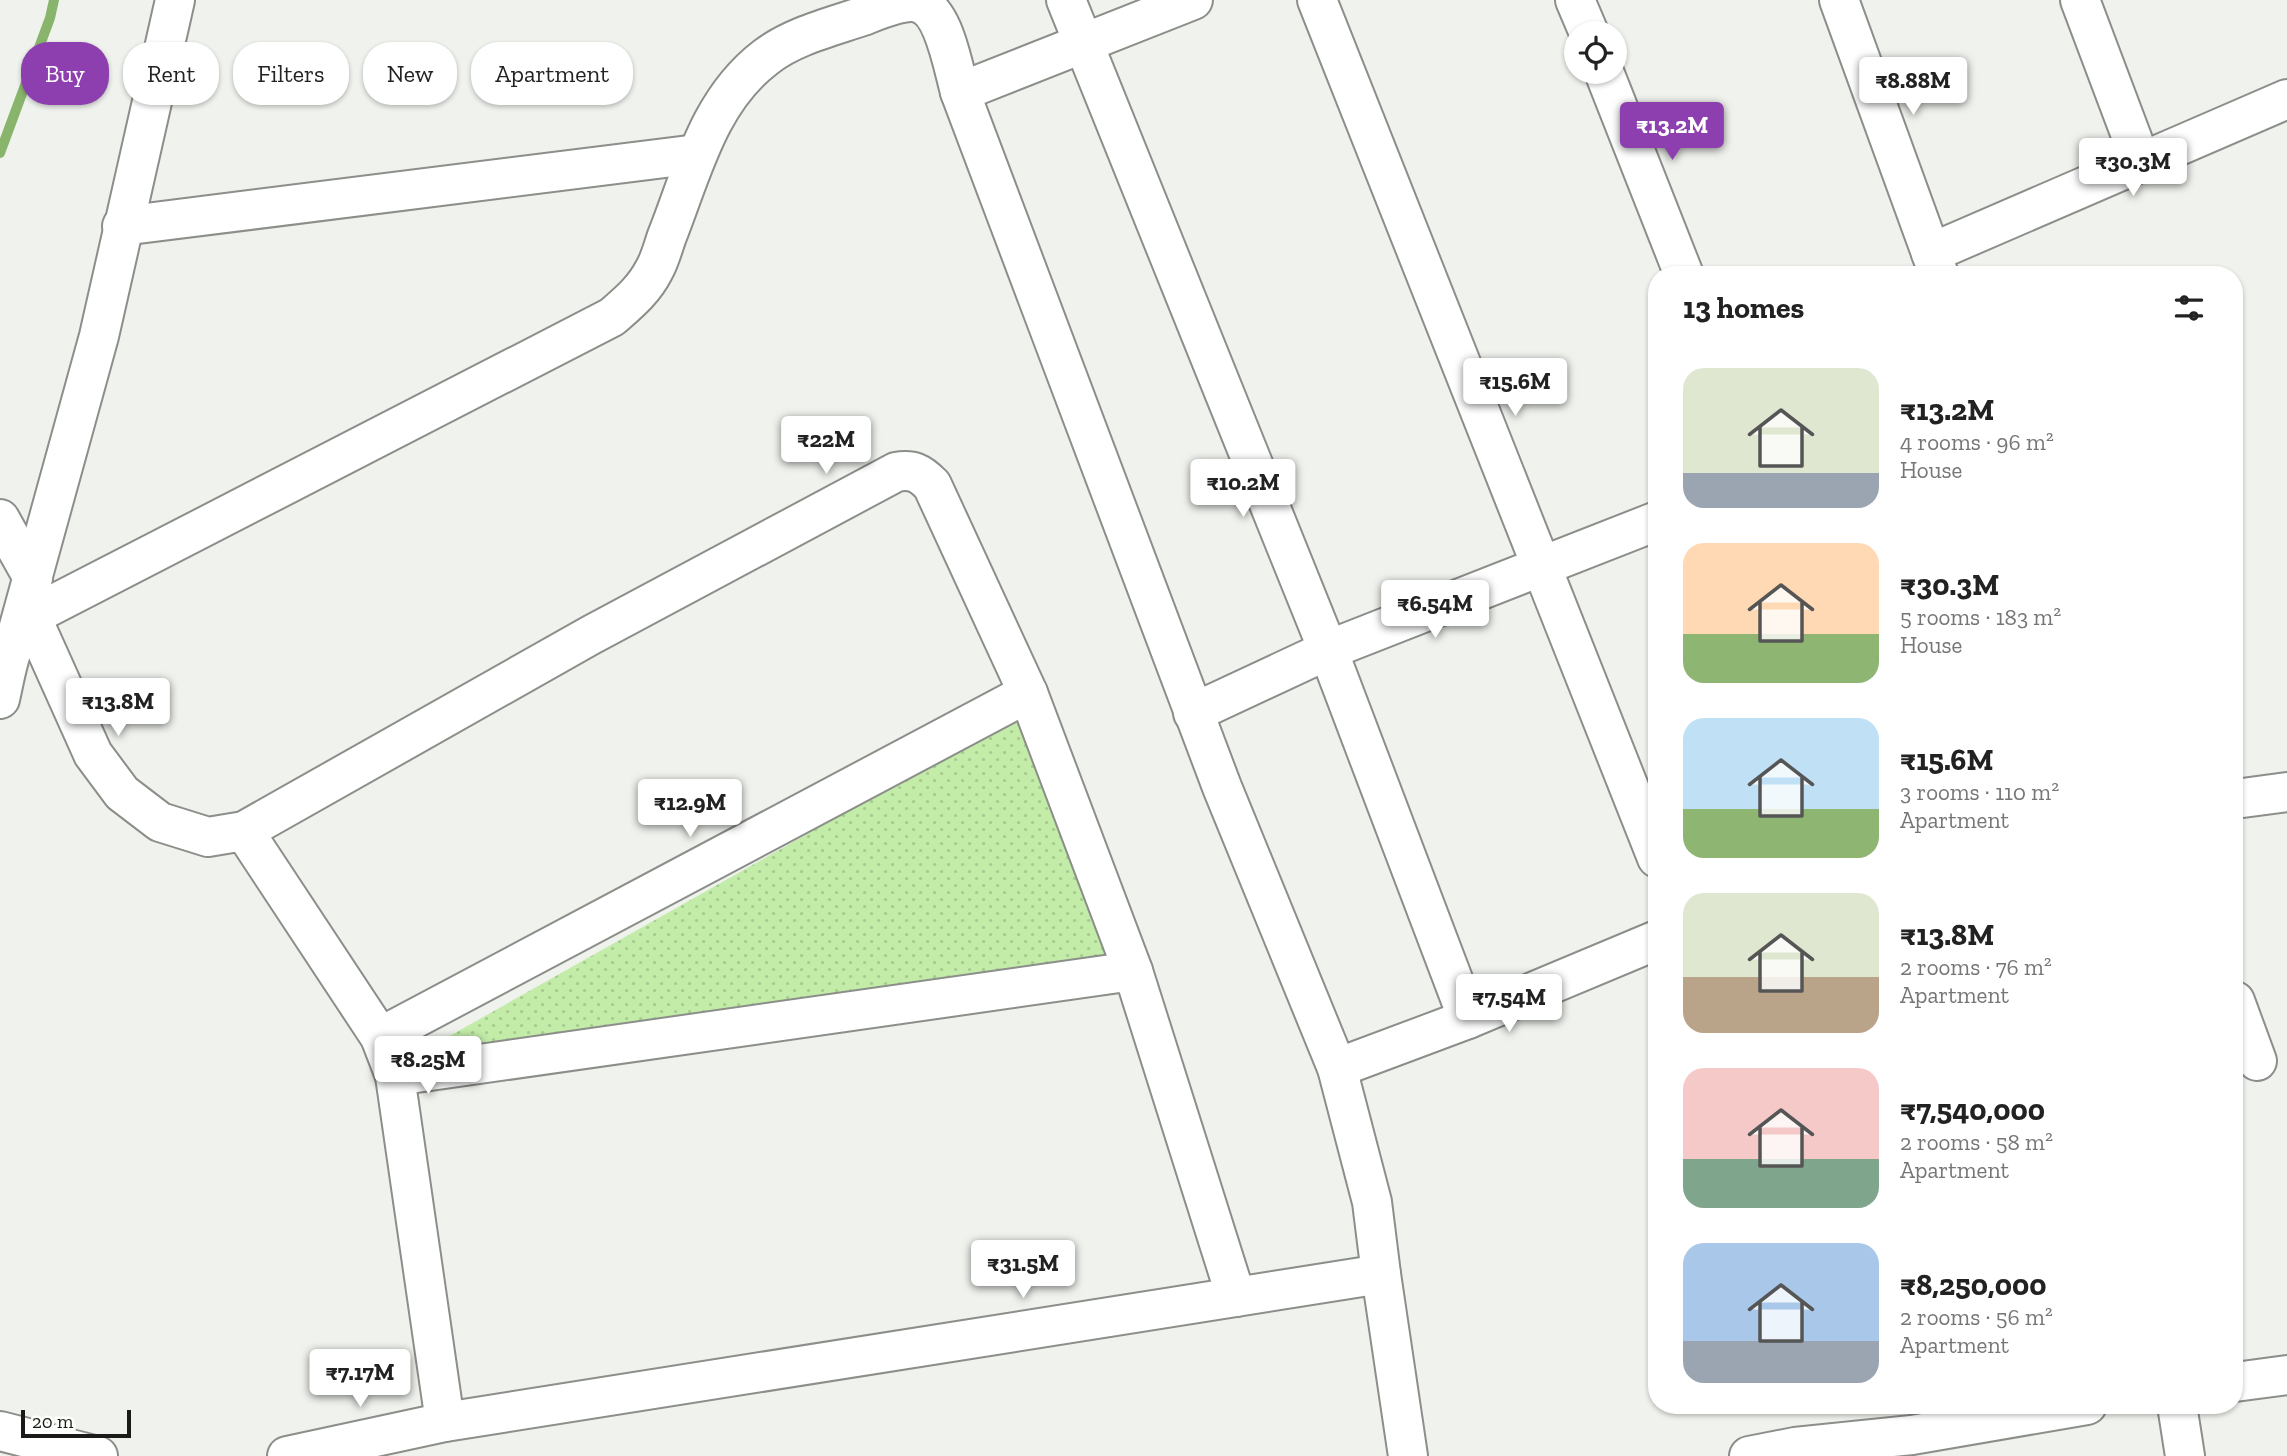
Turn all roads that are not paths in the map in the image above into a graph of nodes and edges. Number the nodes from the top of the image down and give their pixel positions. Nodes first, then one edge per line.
1 (175, 0) edge
2 (1066, 0) edge
3 (1193, 0) edge
4 (1317, 0) edge
5 (1575, 0) edge
6 (1839, 0) edge
7 (2080, 0) edge
8 (1583, 21) edge
9 (1083, 44) junction
10 (1609, 84) edge
11 (960, 92) junction
12 (2287, 99) edge
13 (696, 154) junction
14 (2141, 162) junction
15 (122, 226) junction
16 (1935, 264) edge
17 (1680, 266) edge
18 (0, 519) edge
19 (1648, 525) edge
20 (1543, 567) junction
21 (33, 578) junction
22 (24, 623) junction
23 (1328, 650) junction
24 (1028, 693) junction
25 (0, 699) edge
26 (1193, 713) junction
27 (2287, 792) edge
28 (2243, 798) edge
29 (244, 831) junction
30 (1648, 835) edge
31 (1648, 944) edge
32 (1133, 971) junction
33 (1468, 1018) junction
34 (2243, 1020) edge
35 (380, 1037) junction
36 (2260, 1060) edge
37 (1337, 1068) junction
38 (395, 1076) junction
39 (1381, 1273) junction
40 (1236, 1297) junction
41 (2287, 1375) edge
42 (2243, 1381) edge
43 (1980, 1414) edge
44 (2178, 1414) edge
45 (1909, 1420) edge
46 (445, 1422) junction
47 (0, 1431) edge
48 (1796, 1452) edge
49 (98, 1456) edge
50 (288, 1456) edge
51 (1408, 1456) edge
52 (1749, 1456) edge
53 (2185, 1456) edge

1 - 15 street
2 - 9 street
3 - 9 street
4 - 20 street
5 - 8 street
6 - 16 street
7 - 14 street
9 - 11 street
9 - 23 street
10 - 17 street
11 - 13 street
11 - 26 street
12 - 14 street
13 - 15 street
13 - 22 street
14 - 16 street
15 - 21 street
18 - 21 street
19 - 20 street
20 - 23 street
20 - 30 street
21 - 22 street
22 - 25 street
22 - 29 street
23 - 26 street
23 - 33 street
24 - 29 street
24 - 32 street
24 - 35 street
26 - 37 street
27 - 28 street
29 - 35 street
31 - 33 street
32 - 38 street
32 - 40 street
33 - 37 street
34 - 36 street
35 - 38 street
37 - 39 street
38 - 46 street
39 - 40 street
39 - 51 street
40 - 46 street
41 - 42 street
43 - 45 street
44 - 53 street
45 - 48 street
46 - 50 street
47 - 49 street
48 - 52 street

